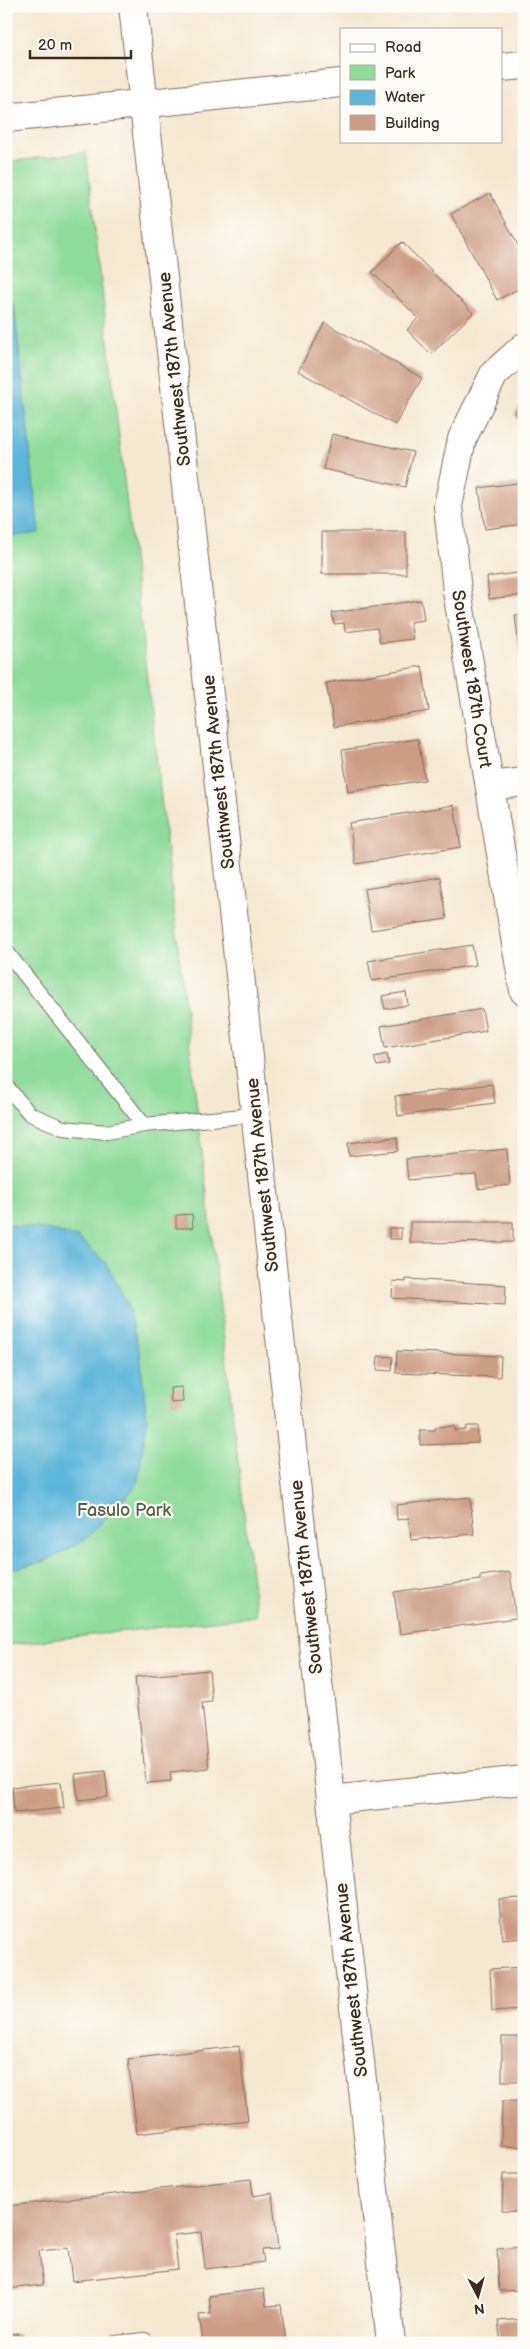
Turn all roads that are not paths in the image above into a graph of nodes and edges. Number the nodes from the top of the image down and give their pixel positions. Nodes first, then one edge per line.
1 (133, 6) edge
2 (524, 65) edge
3 (502, 67) edge
4 (340, 83) edge
5 (145, 102) junction
6 (6, 118) edge
7 (524, 346) edge
8 (524, 782) edge
9 (490, 786) junction
10 (6, 951) edge
11 (524, 991) edge
12 (6, 1086) edge
13 (255, 1115) junction
14 (144, 1125) junction
15 (524, 1780) edge
16 (331, 1800) junction
17 (115, 2343) edge
18 (145, 2343) edge
19 (391, 2343) edge

1 - 5 street, Southwest 187th Avenue
2 - 3 street
4 - 5 street
5 - 6 street
5 - 13 street, Southwest 187th Avenue
7 - 9 street, Southwest 187th Court
8 - 9 street
9 - 11 street, Southwest 187th Court
10 - 14 lane
12 - 14 lane
13 - 14 lane
13 - 16 street, Southwest 187th Avenue
15 - 16 street
16 - 19 street, Southwest 187th Avenue
17 - 18 lane

